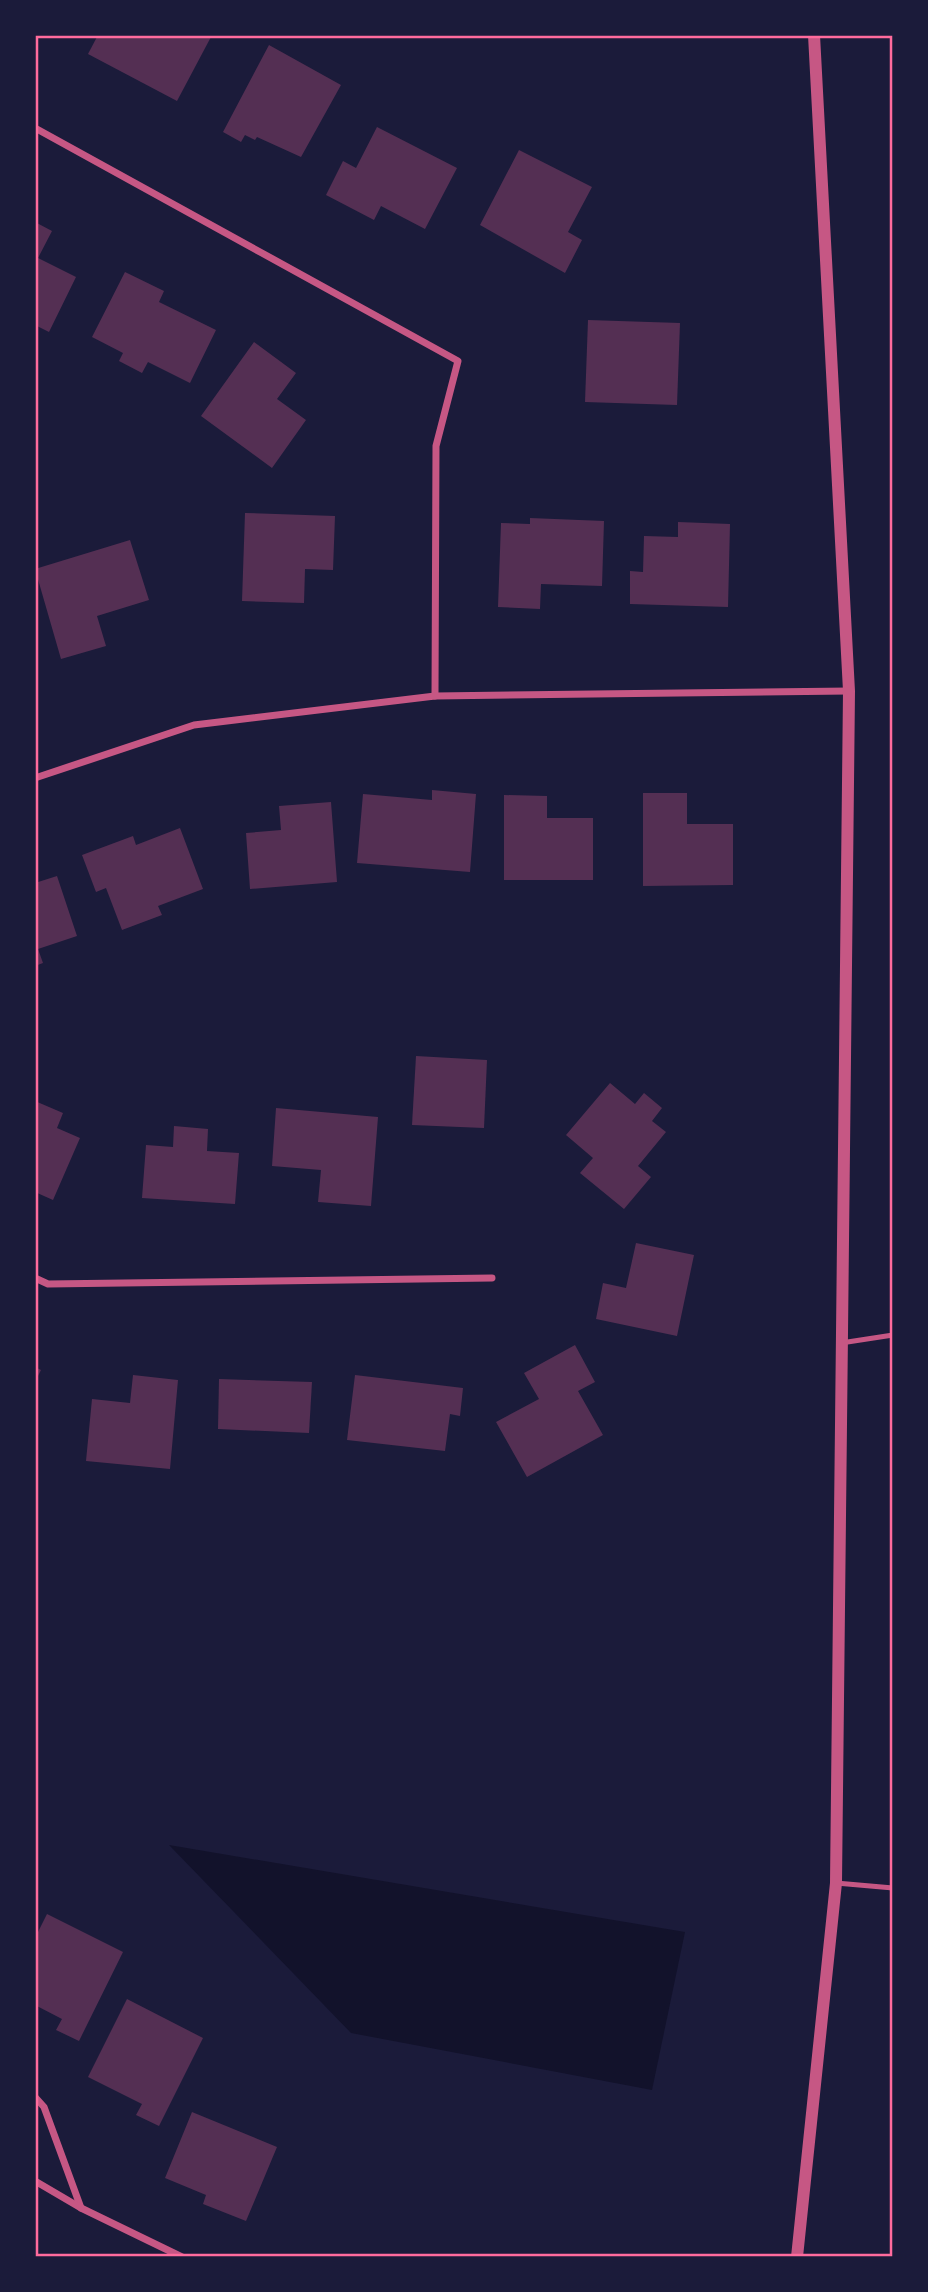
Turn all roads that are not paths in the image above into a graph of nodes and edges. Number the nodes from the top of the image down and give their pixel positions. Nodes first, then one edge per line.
1 (814, 35) edge
2 (35, 128) edge
3 (849, 691) junction
4 (435, 696) junction
5 (35, 778) edge
6 (35, 1278) edge
7 (492, 1278) dead end
8 (893, 1335) edge
9 (841, 1343) junction
10 (836, 1883) junction
11 (893, 1888) edge
12 (35, 2097) edge
13 (35, 2181) edge
14 (81, 2208) junction
15 (183, 2257) edge
16 (797, 2257) edge

1 - 3 street
2 - 4 street
3 - 4 street
3 - 9 street
4 - 5 street
6 - 7 street
8 - 9 lane
9 - 10 street
10 - 11 lane
10 - 16 street
12 - 14 street
13 - 14 street
14 - 15 street

